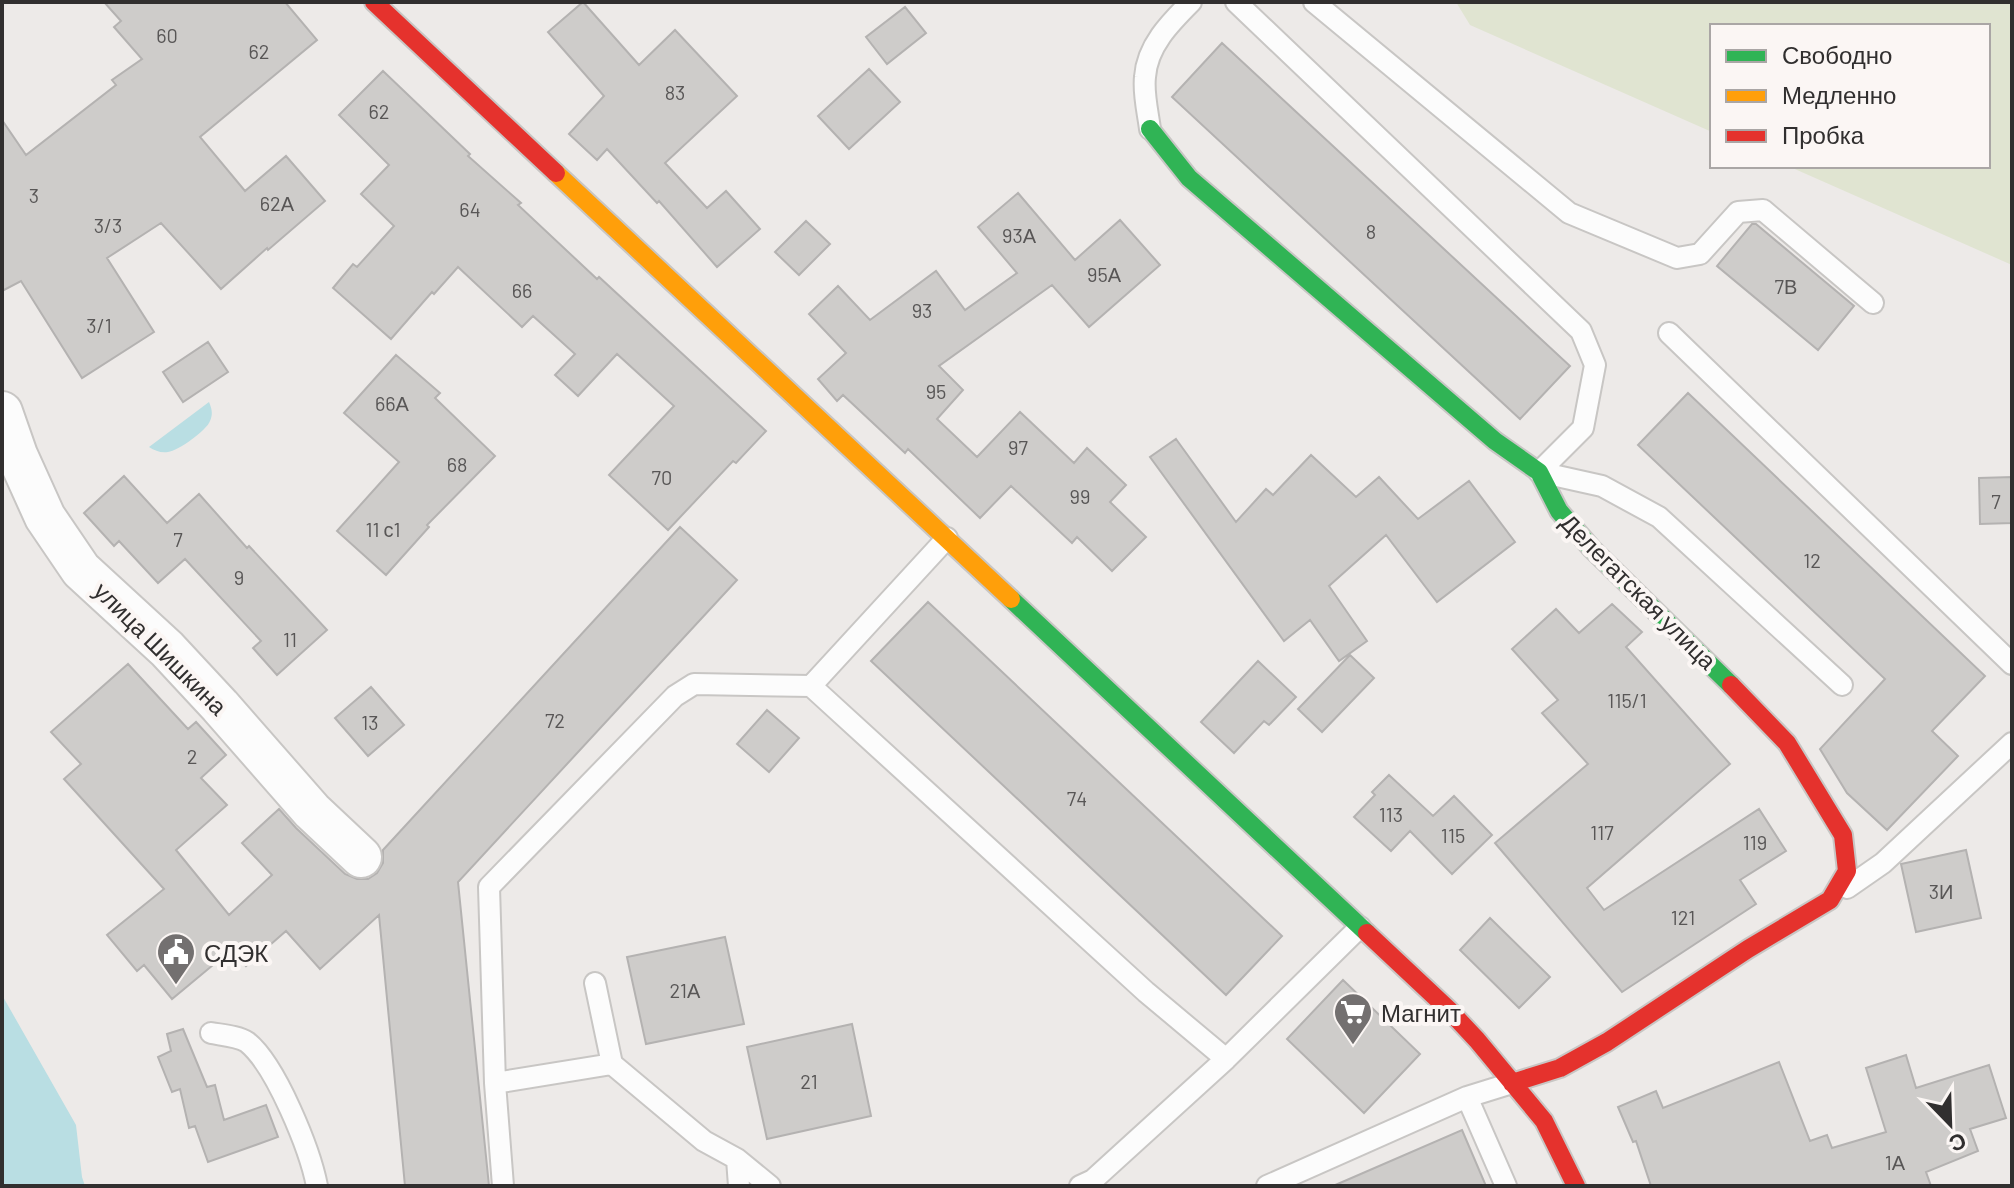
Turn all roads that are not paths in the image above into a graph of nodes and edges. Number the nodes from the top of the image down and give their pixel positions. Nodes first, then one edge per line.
1 (374, 2) edge
2 (1191, 2) edge
3 (1236, 2) edge
4 (1314, 2) edge
5 (1150, 129) joint
6 (1873, 303) dead end
7 (1669, 333) dead end
8 (2, 412) edge
9 (1539, 472) junction
10 (947, 538) junction
11 (2012, 664) edge
12 (1842, 685) dead end
13 (811, 686) junction
14 (2012, 743) edge
15 (361, 857) dead end
16 (1830, 900) junction
17 (1360, 927) junction
18 (595, 983) dead end
19 (211, 1033) dead end
20 (1226, 1059) junction
21 (612, 1064) junction
22 (495, 1083) junction
23 (1512, 1083) junction
24 (1467, 1097) junction
25 (737, 1159) junction
26 (317, 1186) edge
27 (503, 1186) edge
28 (739, 1186) edge
29 (770, 1186) edge
30 (1080, 1186) edge
31 (1267, 1186) edge
32 (1506, 1186) edge
33 (1576, 1186) edge

1 - 10 main road
2 - 5 lane
3 - 9 lane
4 - 6 lane
5 - 9 main road, Делегатская улица
7 - 11 lane
8 - 15 street, улица Шишкина
9 - 12 lane
9 - 16 main road, Делегатская улица
10 - 13 lane
10 - 17 main road
13 - 20 lane
13 - 22 lane
14 - 16 lane
16 - 23 main road
17 - 20 lane
17 - 23 main road
18 - 21 lane
19 - 26 lane
20 - 30 lane
21 - 22 lane
21 - 25 lane
22 - 27 lane
23 - 24 lane
23 - 33 main road
24 - 31 lane
24 - 32 lane
25 - 28 lane
25 - 29 lane

